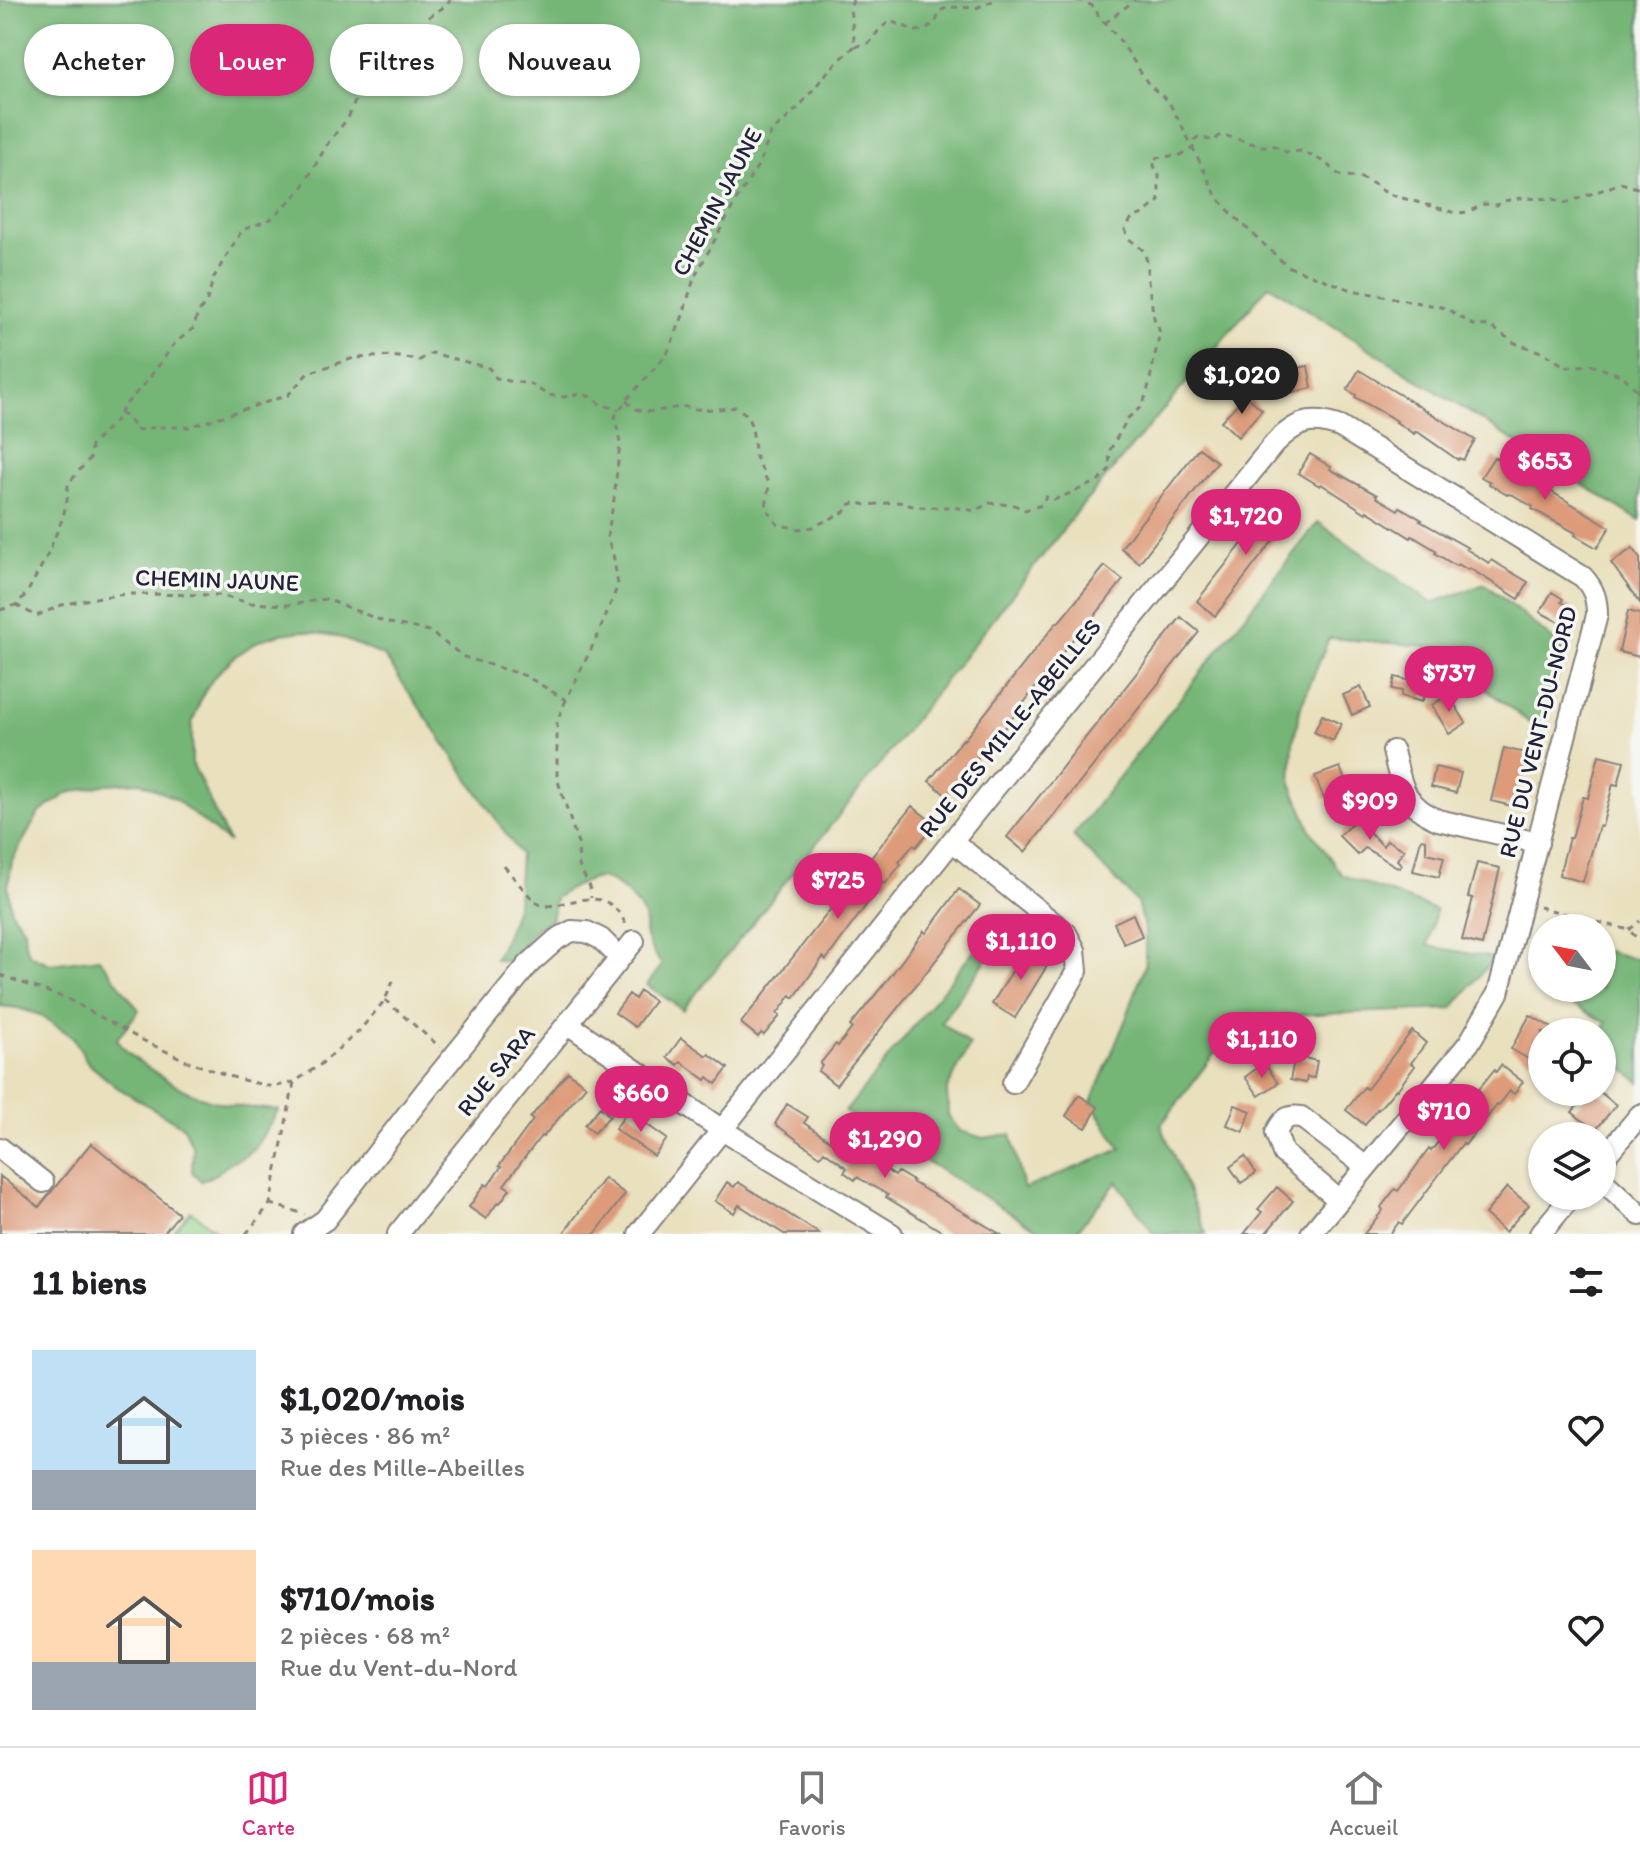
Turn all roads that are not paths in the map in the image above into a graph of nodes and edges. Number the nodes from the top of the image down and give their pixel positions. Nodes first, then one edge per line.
1 (1315, 420) joint
2 (1393, 751) dead end
3 (952, 841) junction
4 (1538, 843) junction
5 (634, 941) road end
6 (619, 957) junction
7 (568, 1024) junction
8 (1013, 1083) dead end
9 (1640, 1115) edge
10 (722, 1130) junction
11 (1616, 1143) edge
12 (0, 1148) edge
13 (1366, 1167) junction
14 (43, 1182) dead end
15 (1616, 1193) edge
16 (1339, 1200) junction
17 (1560, 1210) edge
18 (1640, 1215) edge
19 (889, 1233) edge
20 (304, 1234) edge
21 (398, 1234) edge
22 (639, 1234) edge
23 (1311, 1234) edge
24 (1540, 1234) edge

1 - 3 street, RUE DES MILLE-ABEILLES
1 - 4 street, RUE DU VENT-DU-NORD
2 - 4 street
3 - 8 street
3 - 10 street, RUE DES MILLE-ABEILLES
4 - 13 street, RUE DU VENT-DU-NORD
5 - 6 street, RUE SARA
6 - 7 street, RUE SARA
6 - 20 street
7 - 10 street
7 - 21 street, RUE SARA
9 - 11 street
10 - 19 street
10 - 22 street, RUE DES MILLE-ABEILLES
12 - 14 street
13 - 16 street, RUE DU VENT-DU-NORD
13 - 16 street
15 - 18 street
16 - 23 street, RUE DU VENT-DU-NORD
17 - 24 street

